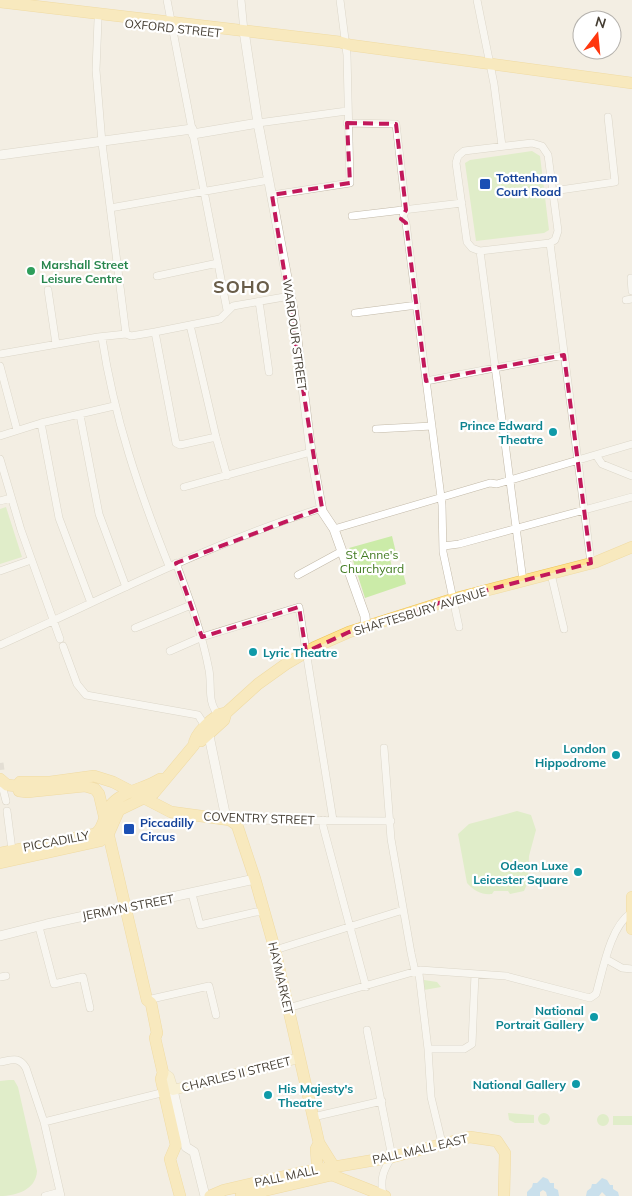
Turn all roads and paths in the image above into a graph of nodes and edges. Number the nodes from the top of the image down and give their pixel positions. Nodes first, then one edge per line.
1 (167, 0) edge
2 (241, 0) edge
3 (340, 0) edge
4 (477, 0) edge
5 (0, 2) edge
6 (45, 4) edge
7 (0, 9) edge
8 (98, 20) junction
9 (171, 25) junction
10 (245, 34) junction
11 (345, 45) junction
12 (491, 66) junction
13 (632, 83) edge
14 (344, 111) junction
15 (608, 117) dead end
16 (258, 123) junction
17 (348, 123) junction
18 (192, 132) junction
19 (102, 143) junction
20 (502, 146) junction
21 (0, 155) edge
22 (269, 180) junction
23 (553, 191) junction
24 (204, 192) junction
25 (272, 195) junction
26 (462, 203) junction
27 (110, 208) junction
28 (406, 210) junction
29 (352, 216) dead end
30 (550, 243) junction
31 (480, 251) junction
32 (218, 264) junction
33 (157, 276) dead end
34 (632, 278) edge
35 (48, 290) dead end
36 (632, 291) edge
37 (290, 296) junction
38 (259, 301) junction
39 (417, 305) junction
40 (227, 310) junction
41 (355, 313) dead end
42 (190, 325) junction
43 (155, 332) junction
44 (126, 334) junction
45 (102, 338) junction
46 (56, 344) junction
47 (0, 354) edge
48 (564, 355) junction
49 (0, 366) edge
50 (495, 368) junction
51 (269, 372) dead end
52 (426, 381) junction
53 (114, 406) junction
54 (80, 415) junction
55 (41, 423) junction
56 (432, 426) junction
57 (376, 429) dead end
58 (17, 430) junction
59 (0, 436) edge
60 (216, 437) junction
61 (632, 444) edge
62 (311, 452) junction
63 (596, 455) junction
64 (0, 460) edge
65 (577, 462) junction
66 (227, 476) junction
67 (632, 476) edge
68 (508, 481) junction
69 (184, 487) dead end
70 (632, 497) edge
71 (11, 498) junction
72 (441, 498) junction
73 (0, 501) edge
74 (322, 508) junction
75 (584, 510) junction
76 (516, 528) junction
77 (334, 529) junction
78 (444, 546) junction
79 (632, 547) edge
80 (342, 551) junction
81 (31, 560) junction
82 (591, 563) junction
83 (172, 564) junction
84 (0, 571) edge
85 (551, 574) junction
86 (298, 575) dead end
87 (523, 581) junction
88 (126, 587) junction
89 (453, 599) junction
90 (91, 603) junction
91 (191, 605) junction
92 (53, 621) junction
93 (366, 627) junction
94 (458, 627) dead end
95 (136, 628) dead end
96 (564, 629) dead end
97 (202, 637) junction
98 (0, 645) edge
99 (170, 650) dead end
100 (306, 652) junction
101 (222, 714) junction
102 (207, 730) junction
103 (384, 748) dead end
104 (168, 775) junction
105 (4, 782) edge
106 (132, 792) junction
107 (142, 798) junction
108 (6, 800) dead end
109 (7, 811) dead end
110 (105, 819) junction
111 (230, 820) junction
112 (324, 820) junction
113 (333, 820) junction
114 (391, 821) junction
115 (108, 835) junction
116 (12, 850) junction
117 (0, 852) edge
118 (0, 864) edge
119 (256, 879) junction
120 (192, 894) junction
121 (632, 897) edge
122 (126, 908) junction
123 (403, 910) junction
124 (265, 912) junction
125 (631, 913) junction
126 (39, 926) junction
127 (351, 926) junction
128 (632, 929) edge
129 (0, 936) edge
130 (275, 950) junction
131 (606, 959) junction
132 (632, 969) edge
133 (415, 971) junction
134 (475, 974) junction
135 (366, 987) junction
136 (147, 1000) junction
137 (90, 1008) dead end
138 (288, 1008) junction
139 (216, 1015) dead end
140 (367, 1030) dead end
141 (428, 1049) junction
142 (299, 1058) junction
143 (0, 1062) edge
144 (169, 1091) junction
145 (382, 1101) junction
146 (313, 1117) junction
147 (44, 1122) junction
148 (319, 1143) junction
149 (442, 1143) junction
150 (181, 1149) junction
151 (392, 1157) junction
152 (334, 1167) junction
153 (318, 1173) junction
154 (60, 1194) edge
155 (45, 1196) edge
156 (180, 1196) edge
157 (205, 1196) edge
158 (210, 1196) edge
159 (241, 1196) edge
160 (384, 1196) edge
161 (504, 1196) edge

1 - 9 street
2 - 10 street
3 - 11 street
4 - 12 street
5 - 6 main road, OXFORD STREET
6 - 9 main road, OXFORD STREET
7 - 8 main road, OXFORD STREET
8 - 9 main road, OXFORD STREET
8 - 19 street
9 - 10 main road, OXFORD STREET
9 - 18 street
10 - 11 main road, OXFORD STREET
10 - 16 street, WARDOUR STREET
11 - 12 main road, OXFORD STREET
11 - 14 street
12 - 13 main road, OXFORD STREET
12 - 20 street
14 - 16 street
14 - 17 street
15 - 23 street
16 - 18 street
16 - 22 street, WARDOUR STREET
17 - 25 street
17 - 28 street
18 - 19 street
18 - 24 street
19 - 21 street
19 - 27 street
20 - 23 street
20 - 26 street
22 - 24 street
22 - 25 street, WARDOUR STREET
23 - 30 street
24 - 27 street
24 - 32 street
25 - 37 street, WARDOUR STREET
26 - 28 street
26 - 31 street
27 - 44 street
28 - 29 street
28 - 39 street
30 - 31 street
30 - 48 street
31 - 50 street
32 - 33 street
32 - 40 street
34 - 36 street
35 - 46 street
37 - 38 street
37 - 62 street, WARDOUR STREET
38 - 40 street
38 - 51 street
39 - 41 street
39 - 52 street
40 - 42 street
42 - 43 street
42 - 60 street
43 - 44 street
43 - 60 street
44 - 45 street
45 - 46 street
45 - 53 street
46 - 47 street
48 - 50 street
48 - 65 street
49 - 58 street
50 - 52 street
50 - 68 street
52 - 56 street
53 - 54 street
53 - 83 street
54 - 55 street
54 - 88 street
55 - 58 street
55 - 90 street
56 - 57 street
56 - 72 street
58 - 59 street
60 - 66 street
61 - 63 street
62 - 66 street
62 - 74 street, WARDOUR STREET
63 - 65 street
63 - 67 street
64 - 71 street
65 - 68 street
65 - 75 street
66 - 69 street
68 - 72 street
68 - 76 street
70 - 75 street
71 - 73 street
71 - 81 street
72 - 77 street
72 - 78 street
74 - 77 street, WARDOUR STREET
74 - 83 street
75 - 76 street
75 - 82 street
76 - 78 street
76 - 87 street
77 - 80 street, WARDOUR STREET
78 - 89 street
79 - 82 main road, SHAFTESBURY AVENUE
80 - 86 street
80 - 93 street, WARDOUR STREET
81 - 84 street
81 - 92 street
82 - 85 main road, SHAFTESBURY AVENUE
83 - 88 street
83 - 91 street
85 - 87 main road, SHAFTESBURY AVENUE
85 - 96 street
87 - 89 main road, SHAFTESBURY AVENUE
88 - 90 street
89 - 93 main road, SHAFTESBURY AVENUE
89 - 94 street
90 - 92 street
91 - 95 street
91 - 97 street
92 - 98 street
92 - 102 street
93 - 100 main road, SHAFTESBURY AVENUE
97 - 99 street
97 - 100 street
97 - 101 street
100 - 101 main road, SHAFTESBURY AVENUE
100 - 113 street
101 - 102 main road, SHAFTESBURY AVENUE
102 - 104 main road, SHAFTESBURY AVENUE
102 - 111 street
103 - 114 street
104 - 106 main road, SHAFTESBURY AVENUE
104 - 107 main road, SHAFTESBURY AVENUE
105 - 106 main road, COVENTRY STREET
105 - 108 street
105 - 110 main road
106 - 107 main road, COVENTRY STREET
106 - 110 main road
107 - 111 main road, COVENTRY STREET
107 - 115 main road
109 - 116 street
110 - 115 main road
110 - 116 main road, PICCADILLY
111 - 112 street, COVENTRY STREET
111 - 119 main road, HAYMARKET
112 - 113 street, COVENTRY STREET
112 - 127 street
113 - 114 street, COVENTRY STREET
114 - 123 street
115 - 118 main road, PICCADILLY
115 - 122 main road
116 - 117 main road, PICCADILLY
119 - 120 street, JERMYN STREET
119 - 124 main road, HAYMARKET
120 - 122 street, JERMYN STREET
120 - 124 street
121 - 125 main road
122 - 126 street, JERMYN STREET
122 - 136 main road
123 - 127 street
123 - 133 street
124 - 130 main road, HAYMARKET
125 - 128 main road
125 - 131 street
126 - 129 street, JERMYN STREET
126 - 137 street
127 - 130 street
127 - 135 street
130 - 138 main road, HAYMARKET
131 - 132 street
131 - 134 street
133 - 134 street
133 - 135 street
133 - 141 street
134 - 141 street
135 - 138 street
136 - 139 street
136 - 144 main road
138 - 142 main road, HAYMARKET
140 - 145 street
141 - 149 street
142 - 144 main road, CHARLES II STREET
142 - 146 main road, HAYMARKET
143 - 147 street
144 - 147 street, CHARLES II STREET
144 - 150 main road
145 - 146 street
145 - 151 street
146 - 148 main road, HAYMARKET
147 - 154 street
148 - 152 main road, HAYMARKET
148 - 153 main road, HAYMARKET
149 - 151 main road, PALL MALL EAST
149 - 161 main road, PALL MALL EAST
150 - 156 main road
150 - 157 street
151 - 152 main road, PALL MALL EAST
151 - 160 street
152 - 153 main road, PALL MALL
153 - 158 main road, PALL MALL
153 - 159 main road, PALL MALL
153 - 160 main road
154 - 155 street

